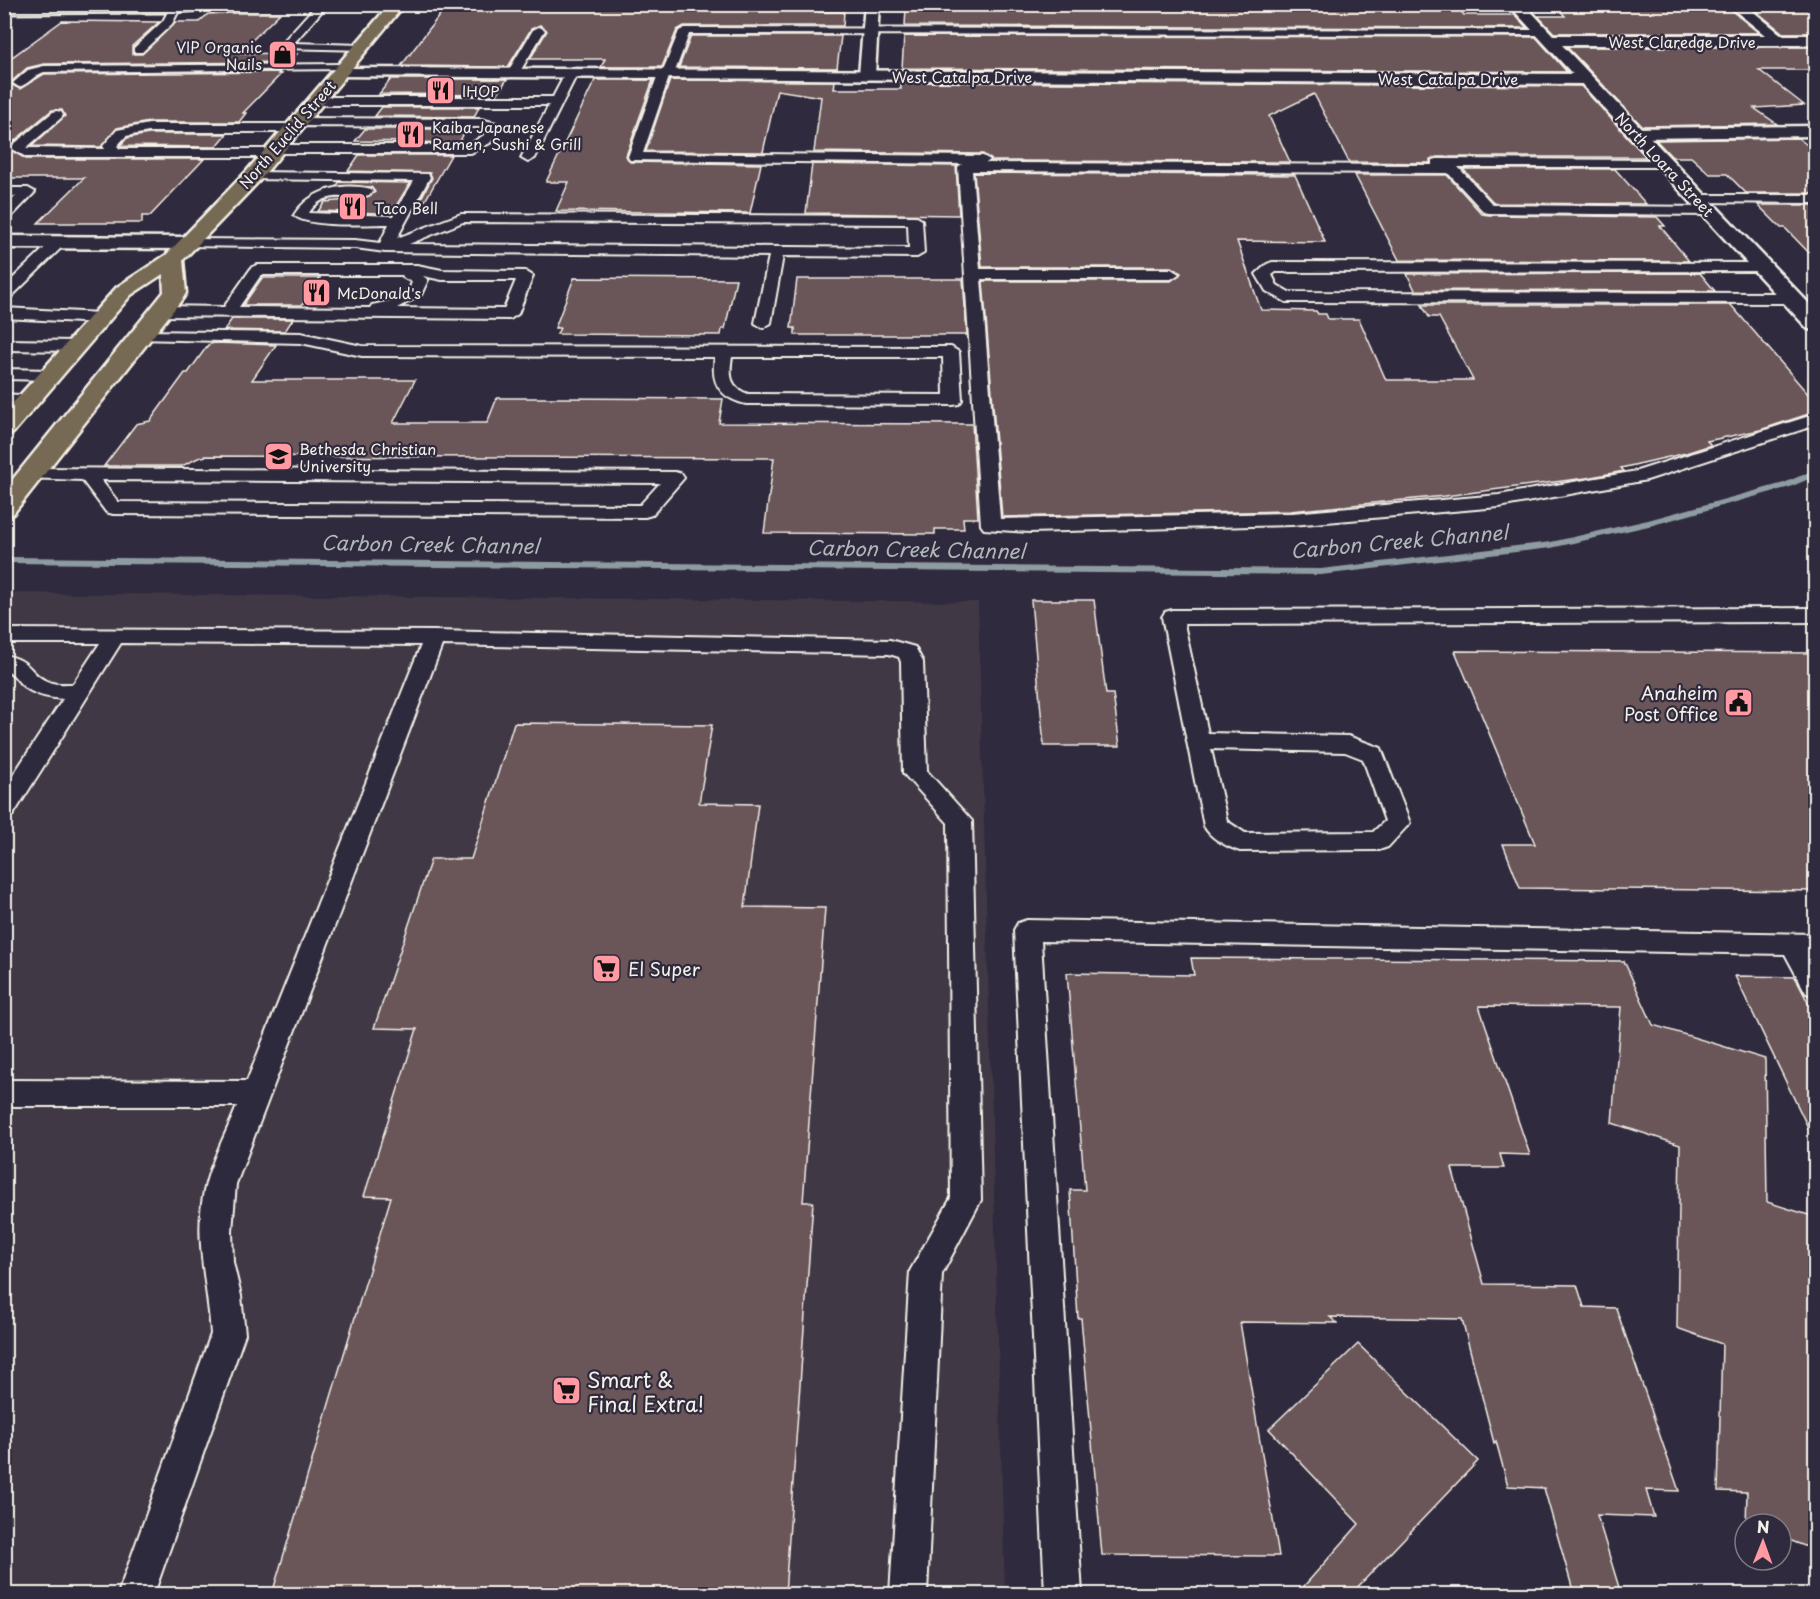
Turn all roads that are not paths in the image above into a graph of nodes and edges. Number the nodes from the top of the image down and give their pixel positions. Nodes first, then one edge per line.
1 (228, 4) edge
2 (323, 4) edge
3 (398, 4) edge
4 (872, 4) edge
5 (1515, 4) edge
6 (1734, 4) edge
7 (176, 6) edge
8 (4, 9) edge
9 (540, 30) dead end
10 (871, 32) junction
11 (1545, 37) junction
12 (1815, 40) edge
13 (1781, 41) junction
14 (361, 48) junction
15 (138, 50) dead end
16 (342, 70) junction
17 (571, 74) junction
18 (666, 74) junction
19 (867, 75) junction
20 (1585, 79) junction
21 (19, 83) dead end
22 (517, 84) junction
23 (316, 101) junction
24 (558, 101) junction
25 (57, 115) dead end
26 (296, 125) junction
27 (1815, 130) edge
28 (1636, 133) junction
29 (274, 151) junction
30 (26, 153) junction
31 (117, 153) junction
32 (528, 158) dead end
33 (4, 159) edge
34 (1665, 164) junction
35 (253, 176) junction
36 (4, 192) edge
37 (380, 193) dead end
38 (1815, 200) edge
39 (1703, 205) junction
40 (4, 216) edge
41 (398, 220) junction
42 (4, 242) edge
43 (59, 242) junction
44 (189, 243) junction
45 (302, 243) junction
46 (385, 248) junction
47 (414, 248) junction
48 (777, 251) junction
49 (173, 259) junction
50 (1763, 268) junction
51 (284, 270) junction
52 (405, 273) junction
53 (973, 274) junction
54 (1171, 274) dead end
55 (253, 276) junction
56 (4, 296) edge
57 (1791, 298) junction
58 (373, 309) junction
59 (161, 311) junction
60 (228, 312) junction
61 (293, 313) junction
62 (4, 314) edge
63 (100, 318) junction
64 (763, 323) dead end
65 (1815, 324) edge
66 (142, 336) junction
67 (4, 345) edge
68 (76, 346) junction
69 (724, 354) junction
70 (4, 374) edge
71 (51, 375) junction
72 (4, 399) edge
73 (29, 399) junction
74 (1815, 418) edge
75 (4, 428) edge
76 (32, 474) junction
77 (87, 474) junction
78 (4, 508) edge
79 (1815, 615) edge
80 (4, 636) edge
81 (115, 636) junction
82 (434, 638) junction
83 (4, 662) edge
84 (79, 692) junction
85 (1198, 741) junction
86 (4, 809) edge
87 (1804, 944) edge
88 (1815, 985) edge
89 (4, 1093) edge
90 (257, 1094) junction
91 (136, 1594) edge
92 (909, 1594) edge
93 (1063, 1594) edge

1 - 7 street
2 - 14 lane
3 - 14 main road, North Euclid Street
4 - 10 street
5 - 11 street, North Loara Street
6 - 13 street
7 - 8 street
7 - 15 lane
9 - 22 lane
10 - 11 lane
10 - 18 lane
10 - 19 street
11 - 13 street, West Claredge Drive
11 - 20 street, North Loara Street
12 - 13 street, West Claredge Drive
14 - 16 main road, North Euclid Street
16 - 21 lane
16 - 22 street, West Catalpa Drive
16 - 23 main road, North Euclid Street
17 - 18 street, West Catalpa Drive
17 - 22 street, West Catalpa Drive
17 - 24 lane
18 - 19 street, West Catalpa Drive
18 - 34 lane
19 - 20 street, West Catalpa Drive
20 - 28 street, North Loara Street
22 - 23 lane
22 - 24 lane
23 - 26 main road, North Euclid Street
24 - 32 lane
25 - 30 lane
26 - 29 main road, North Euclid Street
26 - 29 lane
26 - 31 lane
27 - 28 street
28 - 34 street, North Loara Street
29 - 31 lane
29 - 35 main road, North Euclid Street
30 - 31 lane
30 - 33 lane
34 - 39 street, North Loara Street
35 - 41 lane
35 - 44 main road, North Euclid Street
36 - 40 lane
37 - 41 lane
38 - 39 lane
39 - 50 street, North Loara Street
39 - 53 lane
41 - 46 lane
42 - 43 street
43 - 44 street
43 - 56 lane
44 - 45 lane
44 - 49 main road, North Euclid Street
45 - 46 lane
45 - 51 lane
46 - 47 lane
46 - 48 lane
47 - 48 lane
47 - 52 lane
48 - 64 lane
49 - 59 main road
49 - 63 main road, North Euclid Street
50 - 57 street, North Loara Street
50 - 57 lane
51 - 52 lane
51 - 55 lane
52 - 55 lane
52 - 58 lane
52 - 58 lane
52 - 61 lane
53 - 54 lane
53 - 74 lane
55 - 60 lane
57 - 65 street, North Loara Street
58 - 61 lane
59 - 60 lane
59 - 66 main road
60 - 61 lane
62 - 63 lane
63 - 68 main road, North Euclid Street
66 - 69 lane
66 - 76 main road
67 - 68 lane
68 - 71 main road, North Euclid Street
69 - 69 lane
70 - 71 lane
71 - 73 main road, North Euclid Street
72 - 73 lane
73 - 75 main road, North Euclid Street
76 - 77 lane
76 - 78 main road
77 - 77 lane
79 - 85 lane
80 - 81 lane
81 - 82 lane
81 - 84 lane
82 - 90 lane
82 - 92 lane
83 - 84 lane
84 - 86 lane
85 - 85 lane
87 - 88 lane
87 - 93 lane
89 - 90 lane
90 - 91 lane

